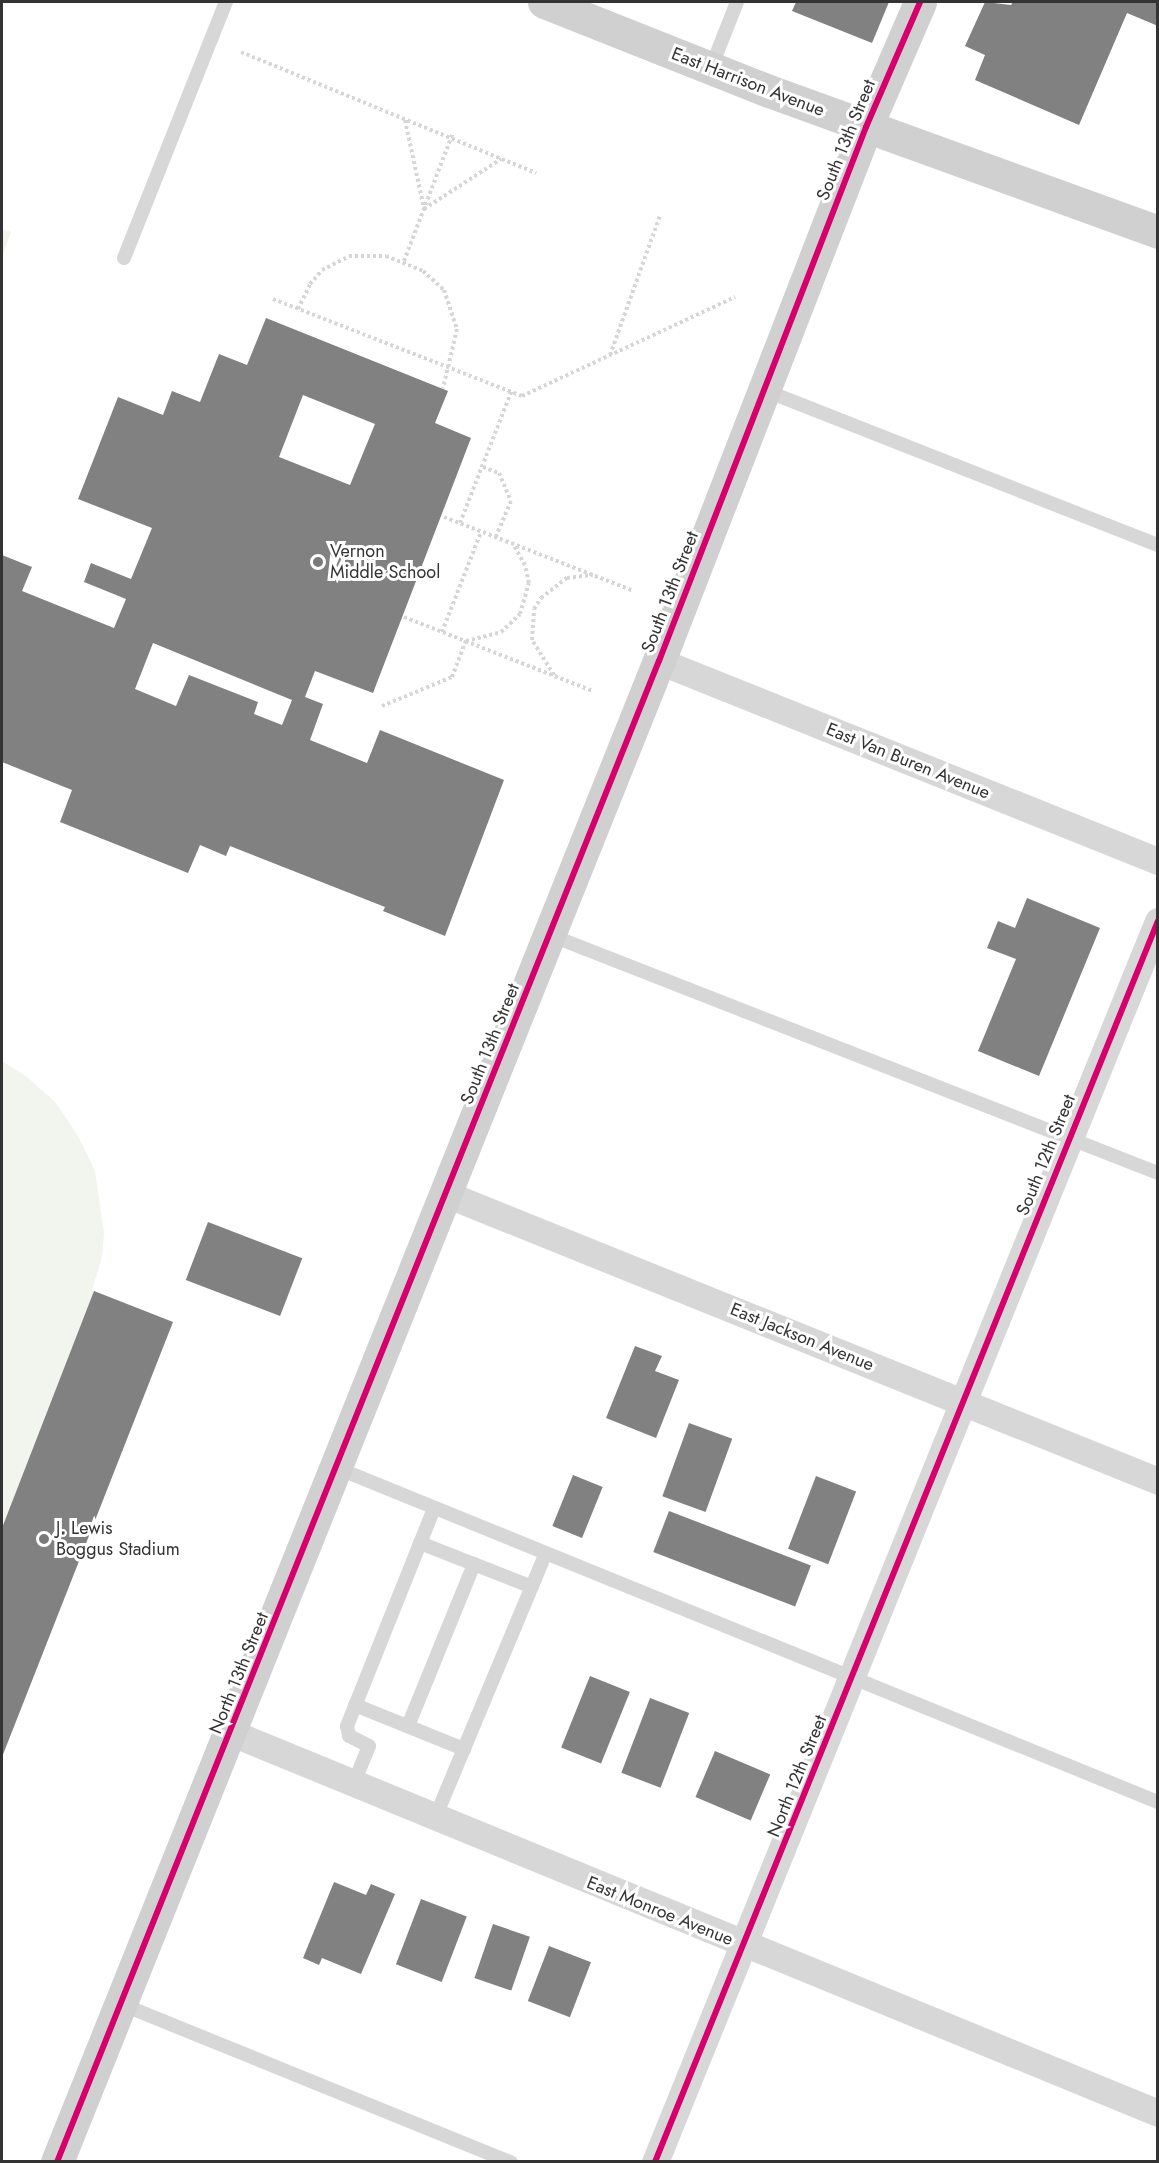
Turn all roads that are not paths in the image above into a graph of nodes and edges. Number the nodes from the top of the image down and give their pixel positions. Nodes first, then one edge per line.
1 (226, 2) edge
2 (544, 2) edge
3 (737, 2) edge
4 (920, 2) edge
5 (711, 68) junction
6 (867, 127) junction
7 (1158, 232) edge
8 (124, 258) dead end
9 (764, 390) junction
10 (1158, 545) edge
11 (659, 661) junction
12 (1158, 861) edge
13 (1158, 921) edge
14 (550, 935) junction
15 (1069, 1137) junction
16 (1158, 1173) edge
17 (446, 1194) junction
18 (963, 1401) junction
19 (337, 1468) junction
20 (1155, 1473) edge
21 (434, 1508) junction
22 (420, 1543) junction
23 (545, 1555) junction
24 (474, 1564) junction
25 (532, 1587) junction
26 (852, 1679) junction
27 (355, 1705) junction
28 (408, 1726) junction
29 (232, 1733) junction
30 (464, 1749) junction
31 (354, 1783) junction
32 (1158, 1802) edge
33 (435, 1818) junction
34 (745, 1946) junction
35 (121, 2004) junction
36 (1158, 2113) edge
37 (57, 2162) edge
38 (511, 2162) edge
39 (655, 2162) edge

1 - 8 lane
2 - 5 street, East Harrison Avenue
3 - 5 lane
4 - 6 street, South 13th Street
5 - 6 street, East Harrison Avenue
6 - 7 street, East Harrison Avenue
6 - 9 street, South 13th Street
9 - 10 lane
9 - 11 street, South 13th Street
11 - 12 street, East Van Buren Avenue
11 - 14 street, South 13th Street
13 - 15 street, South 12th Street
14 - 15 lane
14 - 17 street, South 13th Street
15 - 16 lane
15 - 18 street, South 12th Street
17 - 18 street, East Jackson Avenue
17 - 19 street, North 13th Street
18 - 20 street, East Jackson Avenue
18 - 26 street, North 12th Street
19 - 21 lane
19 - 29 street, North 13th Street
21 - 22 lane
21 - 23 lane
22 - 24 lane
22 - 27 lane
23 - 25 lane
23 - 26 lane
24 - 25 lane
24 - 28 lane
25 - 30 lane
26 - 32 lane
26 - 34 street, North 12th Street
27 - 28 lane
27 - 31 lane
28 - 30 lane
29 - 31 street, East Monroe Avenue
29 - 35 street, North 13th Street
30 - 33 lane
31 - 33 street, East Monroe Avenue
33 - 34 street, East Monroe Avenue
34 - 36 street, East Monroe Avenue
34 - 39 street, North 12th Street
35 - 37 street, North 13th Street
35 - 38 lane

